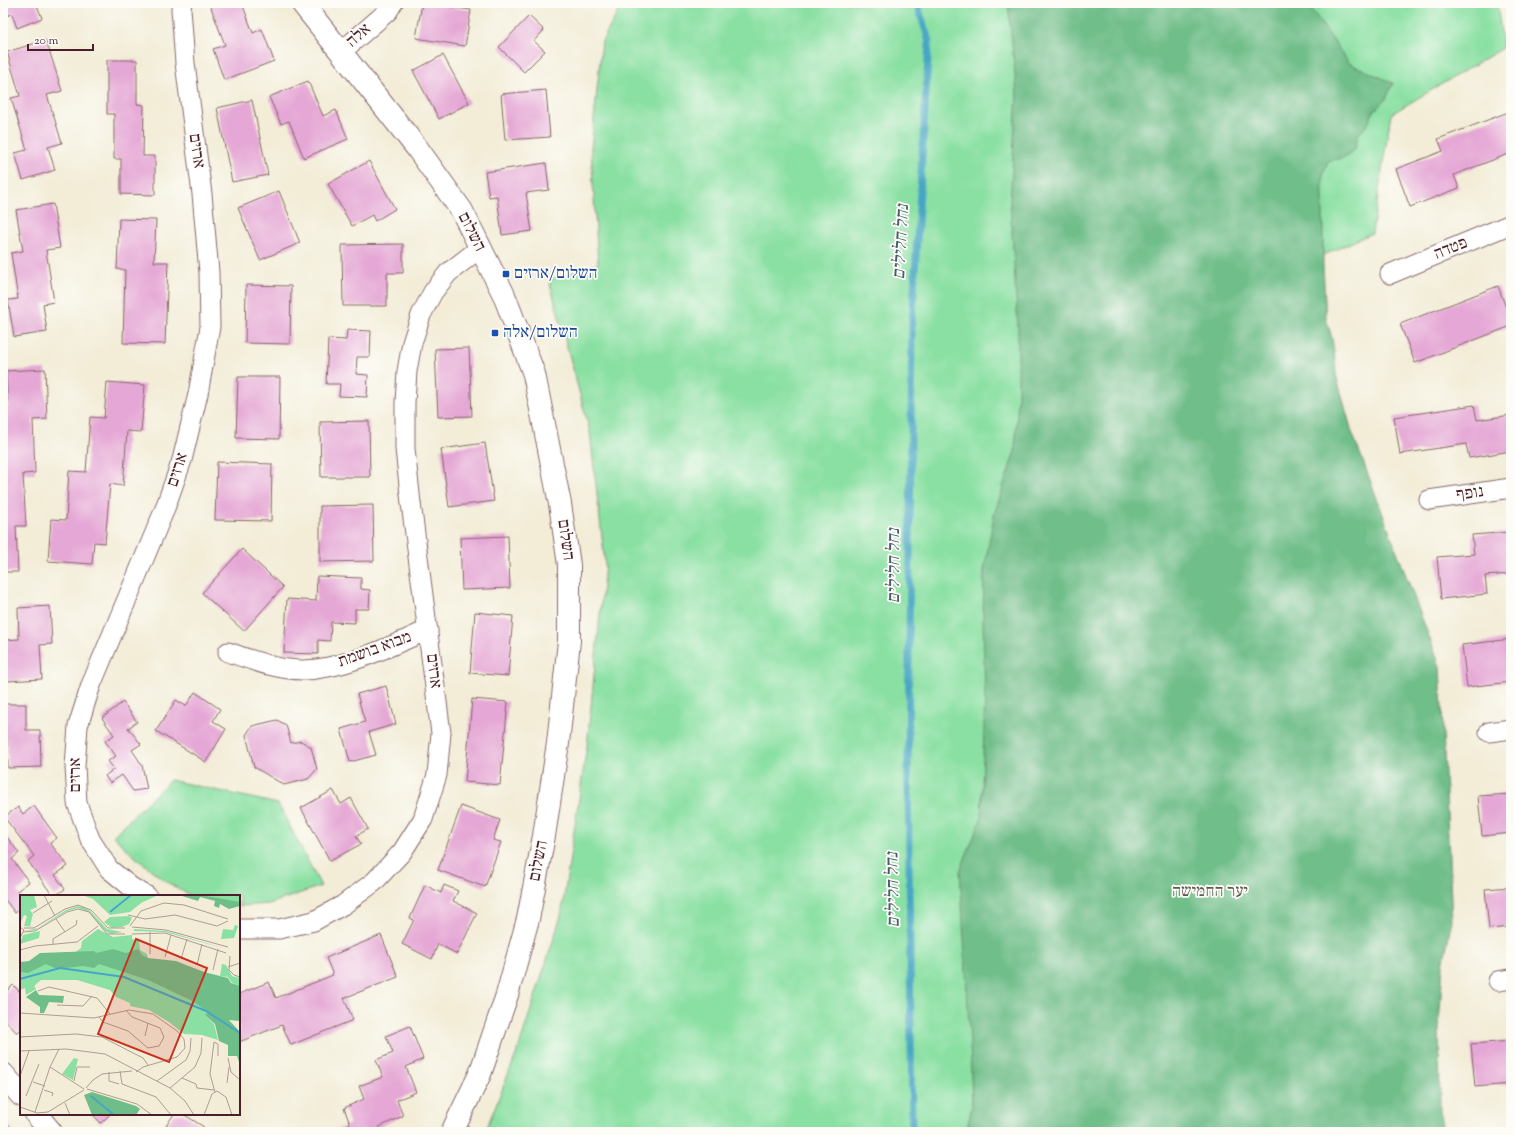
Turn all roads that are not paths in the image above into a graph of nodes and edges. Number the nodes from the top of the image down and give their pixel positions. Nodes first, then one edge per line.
1 (182, 3) edge
2 (302, 3) edge
3 (393, 3) edge
4 (341, 52) junction
5 (1511, 224) edge
6 (480, 248) junction
7 (1390, 274) dead end
8 (1511, 488) edge
9 (1429, 500) dead end
10 (428, 630) junction
11 (228, 652) dead end
12 (1511, 729) edge
13 (1489, 732) dead end
14 (144, 895) edge
15 (240, 929) edge
16 (3, 1074) edge
17 (20, 1094) edge
18 (37, 1115) edge
19 (51, 1132) edge
20 (452, 1132) edge

1 - 14 street, ארזים
2 - 4 street, השלום
3 - 4 street, אלה
4 - 6 street, השלום
5 - 7 street, פטדה
6 - 10 street, ארזים
6 - 20 street, השלום
8 - 9 street, נופף
10 - 11 street, מבוא בושמת
10 - 15 street, ארזים
12 - 13 street
16 - 17 street
18 - 19 street

